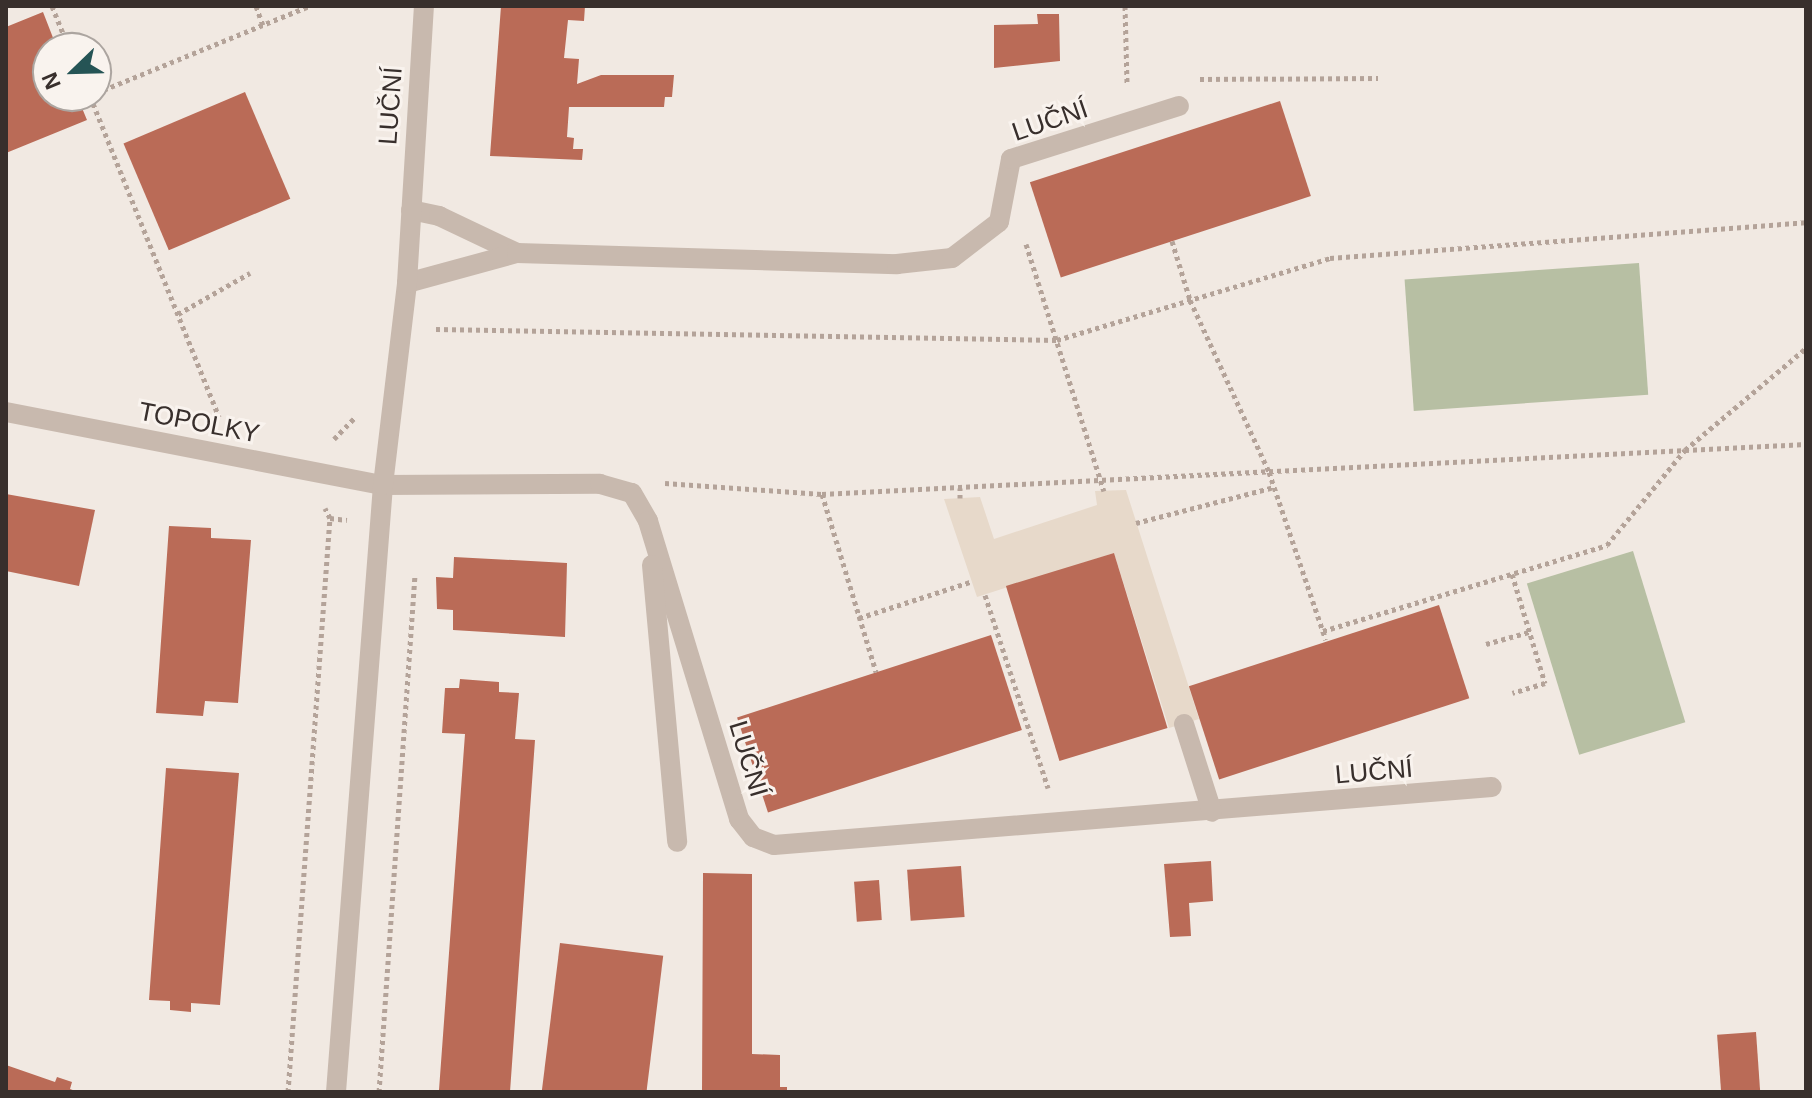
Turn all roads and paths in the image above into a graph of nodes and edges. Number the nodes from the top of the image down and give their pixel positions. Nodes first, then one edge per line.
1 (52, 6) edge
2 (256, 6) edge
3 (309, 6) edge
4 (424, 6) edge
5 (1125, 6) edge
6 (263, 25) junction
7 (63, 32) edge
8 (1378, 78) dead end
9 (1127, 79) junction
10 (1143, 79) dead end
11 (1190, 79) dead end
12 (112, 86) edge
13 (1179, 106) dead end
14 (96, 112) edge
15 (1130, 122) junction
16 (411, 210) junction
17 (999, 222) junction
18 (1806, 222) edge
19 (1172, 241) dead end
20 (517, 253) junction
21 (250, 273) dead end
22 (407, 283) junction
23 (1190, 300) junction
24 (178, 314) junction
25 (448, 329) dead end
26 (1057, 340) junction
27 (1806, 348) edge
28 (6, 412) edge
29 (224, 429) dead end
30 (1806, 444) edge
31 (1685, 450) junction
32 (1269, 472) junction
33 (1102, 482) junction
34 (383, 485) junction
35 (1274, 487) junction
36 (960, 488) junction
37 (1104, 491) dead end
38 (632, 493) junction
39 (822, 494) junction
40 (960, 498) dead end
41 (322, 503) dead end
42 (648, 521) junction
43 (1136, 523) dead end
44 (1512, 574) junction
45 (970, 582) dead end
46 (985, 595) dead end
47 (859, 618) junction
48 (1323, 631) junction
49 (1529, 632) junction
50 (1326, 640) dead end
51 (1486, 644) dead end
52 (876, 672) dead end
53 (1512, 693) dead end
54 (1184, 724) dead end
55 (1492, 787) dead end
56 (1212, 812) junction
57 (1061, 825) junction
58 (677, 842) dead end
59 (288, 1092) edge
60 (336, 1092) edge

1 - 7 path
2 - 6 path
3 - 6 path
4 - 16 street, LUČNÍ
5 - 9 path
6 - 12 path
8 - 11 path
9 - 10 path
9 - 15 path
13 - 15 street, LUČNÍ
14 - 24 path
15 - 17 street, LUČNÍ
16 - 20 street
16 - 22 street, LUČNÍ
17 - 20 street
17 - 26 path
18 - 23 path
19 - 23 path
20 - 22 street
21 - 24 path
22 - 34 street, LUČNÍ
23 - 26 path
23 - 32 path
24 - 29 path
25 - 26 path
26 - 33 path
27 - 31 path
28 - 34 street, TOPOLKY
30 - 31 path
31 - 32 path
31 - 44 path
32 - 33 path
32 - 35 path
33 - 36 path
33 - 37 path
34 - 38 street
34 - 60 street, LUČNÍ
35 - 43 path
35 - 48 path
36 - 39 path
36 - 40 path
38 - 39 path
38 - 42 street, LUČNÍ
39 - 47 path
41 - 59 path
42 - 57 street, LUČNÍ
42 - 58 street
44 - 48 path
44 - 49 path
45 - 47 path
46 - 57 path
47 - 52 path
48 - 50 path
49 - 51 path
49 - 53 path
54 - 56 street
55 - 56 street, LUČNÍ
56 - 57 street, LUČNÍ

